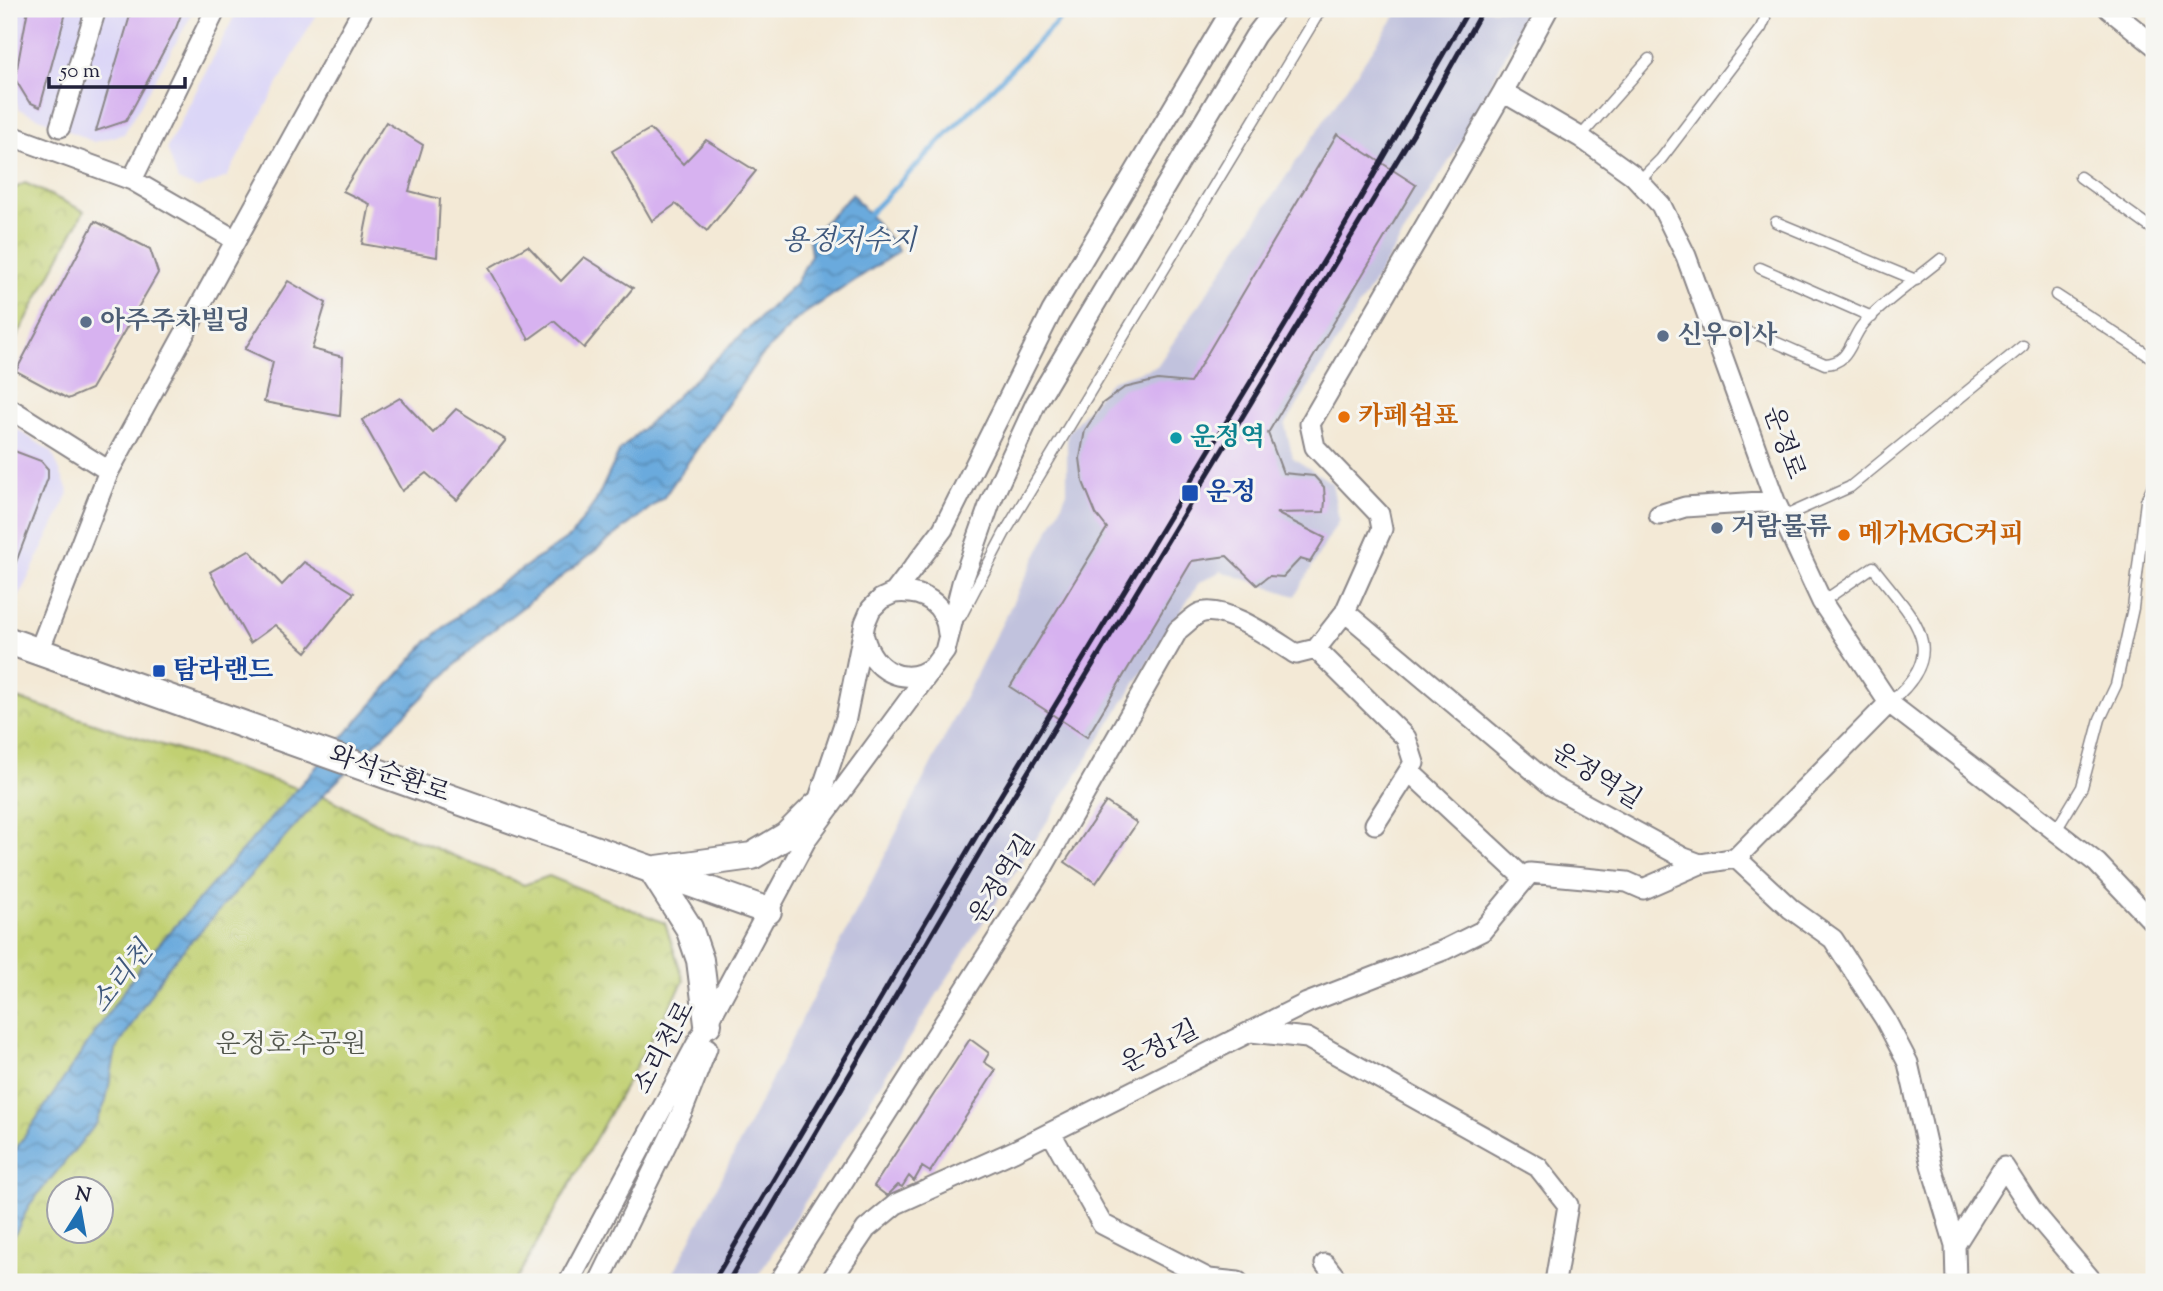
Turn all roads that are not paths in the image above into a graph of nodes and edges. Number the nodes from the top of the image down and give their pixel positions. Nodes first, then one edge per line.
1 (96, 9) edge
2 (216, 9) edge
3 (363, 9) edge
4 (1232, 9) edge
5 (1276, 9) edge
6 (1321, 9) edge
7 (1548, 9) edge
8 (1763, 9) edge
9 (2109, 9) edge
10 (2154, 44) edge
11 (1649, 59) dead end
12 (1503, 92) junction
13 (60, 127) dead end
14 (9, 135) edge
15 (1580, 137) junction
16 (2080, 177) dead end
17 (132, 180) junction
18 (1639, 181) junction
19 (1776, 222) dead end
20 (2154, 230) edge
21 (234, 239) junction
22 (1941, 259) dead end
23 (1760, 268) dead end
24 (1916, 280) junction
25 (2056, 295) dead end
26 (1872, 317) junction
27 (1712, 326) junction
28 (2023, 346) dead end
29 (2154, 359) edge
30 (9, 408) edge
31 (109, 471) junction
32 (2154, 483) edge
33 (1779, 509) junction
34 (1659, 515) dead end
35 (2150, 516) edge
36 (894, 593) junction
37 (1822, 602) junction
38 (1345, 612) junction
39 (864, 637) junction
40 (949, 638) junction
41 (9, 641) edge
42 (1316, 649) junction
43 (39, 651) junction
44 (938, 662) junction
45 (1889, 703) junction
46 (1410, 772) junction
47 (816, 806) junction
48 (1375, 824) dead end
49 (2055, 832) junction
50 (807, 838) junction
51 (1736, 858) junction
52 (1700, 864) junction
53 (652, 870) junction
54 (1525, 879) junction
55 (768, 911) junction
56 (2154, 923) edge
57 (743, 959) junction
58 (708, 1024) junction
59 (1250, 1032) junction
60 (1051, 1133) junction
61 (1955, 1245) junction
62 (1325, 1264) dead end
63 (569, 1282) edge
64 (599, 1282) edge
65 (779, 1282) edge
66 (830, 1282) edge
67 (1238, 1282) edge
68 (1339, 1282) edge
69 (1555, 1282) edge
70 (1955, 1282) edge
71 (2093, 1282) edge

1 - 13 street
2 - 17 street
3 - 21 street
4 - 36 street
5 - 40 street
6 - 40 lane
7 - 12 street
8 - 18 lane
9 - 10 street
11 - 15 lane
12 - 15 street, 운정로
12 - 38 street
14 - 17 street
15 - 18 street, 운정로
16 - 20 lane
17 - 21 street
18 - 27 street, 운정로
19 - 24 lane
21 - 31 street
22 - 24 lane
23 - 26 lane
24 - 26 lane
25 - 29 lane
26 - 27 lane
27 - 33 street, 운정로
28 - 33 lane
30 - 31 street
31 - 43 street
32 - 35 lane
33 - 34 street
33 - 37 street, 운정로
35 - 49 lane
36 - 39 street
36 - 40 street
37 - 45 street, 운정로
37 - 45 lane
38 - 42 street
38 - 52 street, 운정역길
39 - 44 street
39 - 47 street
40 - 44 street
41 - 43 street, 와석순환로
42 - 46 street
42 - 65 street, 운정역길
43 - 53 street, 와석순환로
44 - 50 street
45 - 49 street, 운정로
45 - 51 street
46 - 48 street
46 - 54 street
47 - 50 street
47 - 53 street
49 - 56 street, 운정로
50 - 55 street, 소리천로
51 - 52 street
51 - 61 street
52 - 54 street
53 - 55 street, 와석순환로
53 - 58 street
54 - 59 street, 운정1길
55 - 57 street, 소리천로
57 - 58 street, 소리천로
57 - 64 street
58 - 63 street, 소리천로
59 - 60 street, 운정1길
59 - 69 street
60 - 66 street, 운정1길
60 - 67 street
61 - 70 street
61 - 71 street
62 - 68 street

